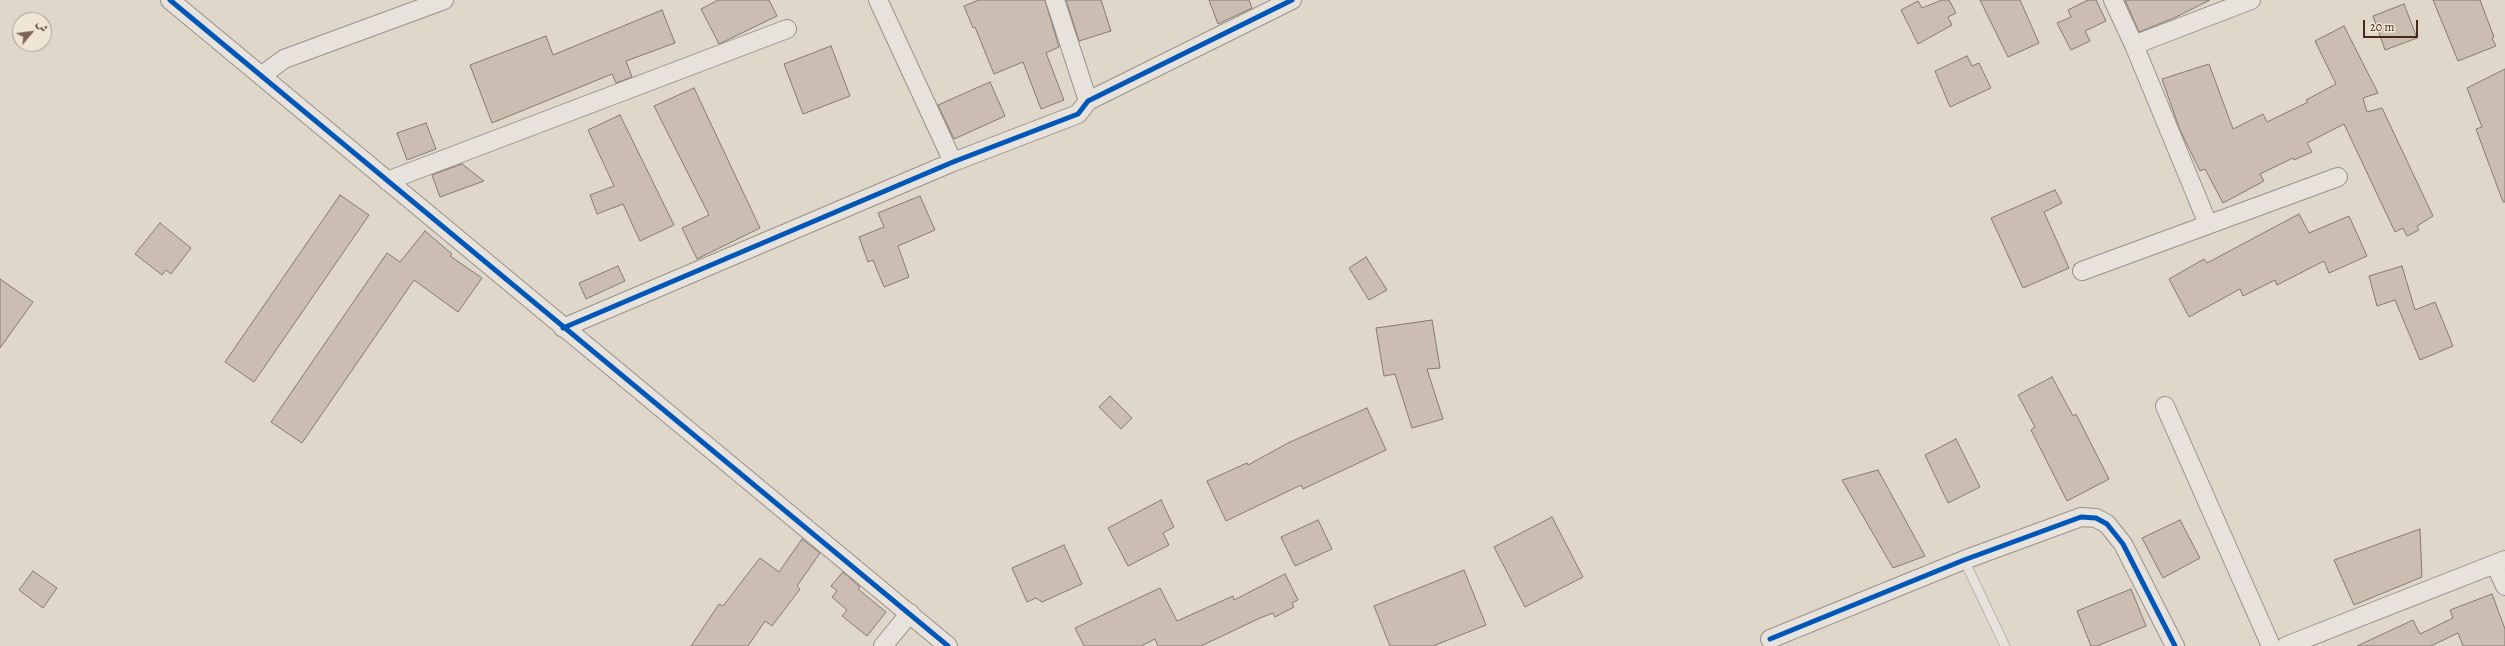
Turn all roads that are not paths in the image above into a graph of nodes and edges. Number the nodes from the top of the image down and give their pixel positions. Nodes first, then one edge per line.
1 (170, 0) edge
2 (444, 0) edge
3 (878, 0) edge
4 (1055, 0) edge
5 (1292, 0) edge
6 (2113, 0) edge
7 (2251, 0) edge
8 (1260, 7) edge
9 (787, 29) dead end
10 (2134, 45) junction
11 (261, 76) junction
12 (1088, 101) junction
13 (953, 162) junction
14 (2338, 177) dead end
15 (387, 181) junction
16 (2208, 224) junction
17 (2082, 271) dead end
18 (563, 328) junction
19 (2165, 406) dead end
20 (1964, 560) junction
21 (2500, 562) edge
22 (2505, 586) edge
23 (910, 613) junction
24 (1770, 639) dead end
25 (883, 646) edge
26 (948, 646) edge
27 (2004, 646) edge
28 (2175, 646) edge
29 (2270, 646) edge
30 (2286, 646) edge

1 - 11 street
2 - 11 street
3 - 13 street
4 - 12 street
5 - 8 street
6 - 10 street
7 - 10 street
8 - 12 street
9 - 15 street
10 - 16 street
11 - 15 street
12 - 13 street
13 - 18 street
14 - 16 street
15 - 18 street
16 - 17 street
18 - 23 street
19 - 29 street
20 - 24 street
20 - 27 lane
20 - 28 street
21 - 22 street
21 - 30 street
23 - 25 street
23 - 26 street

